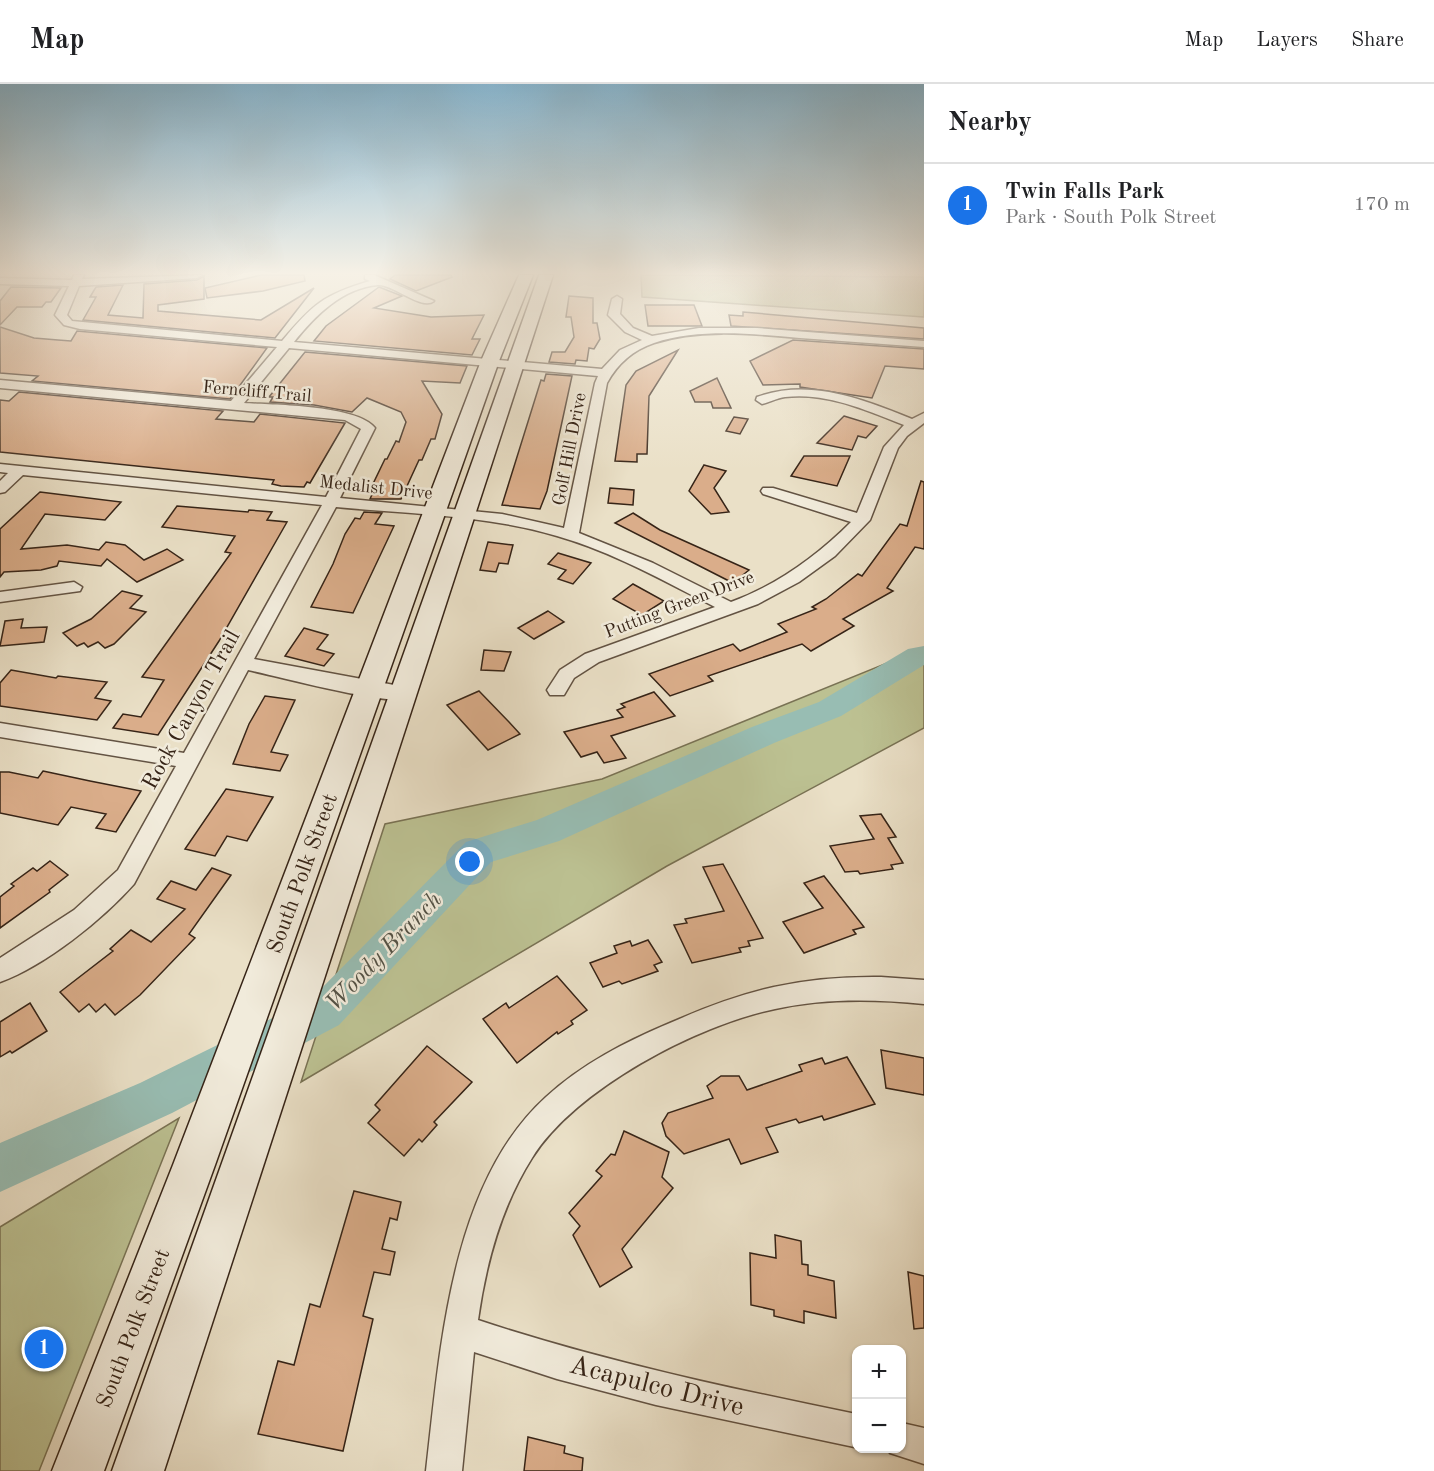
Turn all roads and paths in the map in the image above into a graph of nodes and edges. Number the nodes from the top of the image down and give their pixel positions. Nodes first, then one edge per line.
1 (246, 340) edge
2 (292, 340) edge
3 (499, 340) edge
4 (523, 340) edge
5 (651, 340) edge
6 (866, 340) edge
7 (289, 343) junction
8 (924, 344) edge
9 (490, 361) junction
10 (515, 363) junction
11 (605, 373) junction
12 (0, 384) edge
13 (762, 400) dead end
14 (233, 407) junction
15 (918, 420) edge
16 (366, 424) joint
17 (0, 468) edge
18 (19, 470) junction
19 (0, 489) edge
20 (768, 491) dead end
21 (331, 502) junction
22 (436, 513) junction
23 (465, 516) junction
24 (862, 520) junction
25 (571, 533) junction
26 (75, 587) dead end
27 (0, 597) edge
28 (731, 609) junction
29 (243, 663) junction
30 (368, 689) junction
31 (557, 690) dead end
32 (405, 694) junction
33 (0, 730) edge
34 (189, 761) junction
35 (0, 971) edge
36 (924, 992) edge
37 (460, 1331) junction
38 (852, 1431) edge
39 (906, 1442) edge
40 (924, 1446) edge
41 (78, 1471) edge
42 (138, 1471) edge
43 (444, 1471) edge

1 - 7 street
2 - 7 street
3 - 9 main road, South Polk Street
4 - 10 main road, South Polk Street
5 - 11 street
6 - 8 street
7 - 9 street
7 - 14 street
9 - 10 street
9 - 22 main road, South Polk Street
10 - 11 street
10 - 23 main road, South Polk Street
11 - 25 street, Golf Hill Drive
12 - 14 street, Ferncliff Trail
13 - 15 street
14 - 16 street, Ferncliff Trail
15 - 24 street, Putting Green Drive
16 - 21 street, Rock Canyon Trail
17 - 18 street, Medalist Drive
18 - 19 street
18 - 21 street, Medalist Drive
20 - 24 street
21 - 22 street, Medalist Drive
21 - 29 street, Rock Canyon Trail
22 - 23 street, Medalist Drive
22 - 30 main road, South Polk Street
23 - 25 street, Medalist Drive
23 - 32 main road, South Polk Street
24 - 28 street, Putting Green Drive
25 - 28 street, Medalist Drive
26 - 27 street
28 - 31 street, Putting Green Drive
29 - 30 street
29 - 34 street, Rock Canyon Trail
30 - 32 street
30 - 41 main road, South Polk Street
32 - 42 main road, South Polk Street
33 - 34 street
34 - 35 street, Rock Canyon Trail
36 - 37 street
37 - 38 street, Acapulco Drive
37 - 43 street
39 - 40 street

